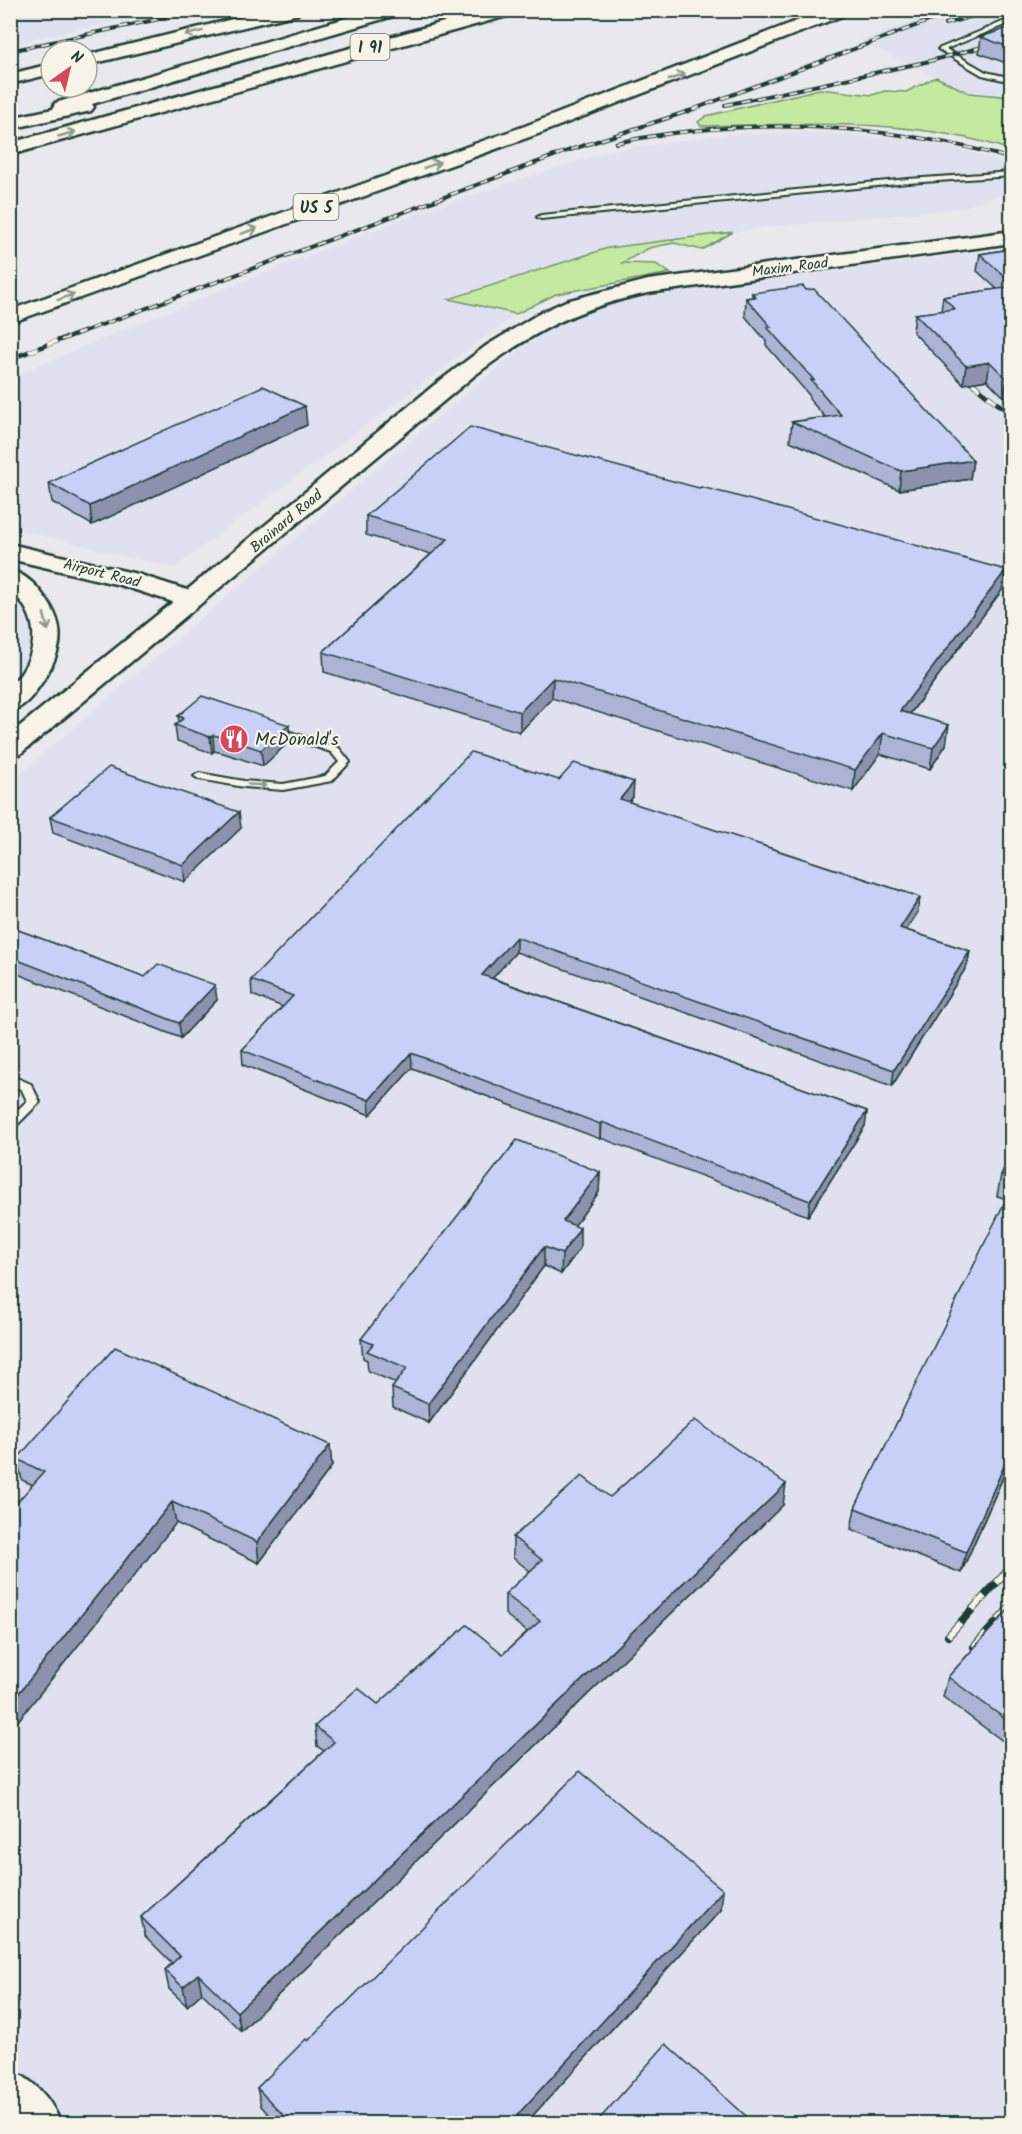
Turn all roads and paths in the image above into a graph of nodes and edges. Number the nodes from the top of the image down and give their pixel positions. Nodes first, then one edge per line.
1 (292, 10) edge
2 (394, 10) edge
3 (472, 10) edge
4 (508, 10) edge
5 (796, 10) edge
6 (842, 10) edge
7 (415, 13) dead end
8 (1011, 20) edge
9 (724, 38) dead end
10 (99, 57) edge
11 (39, 72) edge
12 (10, 79) edge
13 (1011, 80) edge
14 (232, 87) junction
15 (10, 123) edge
16 (10, 150) edge
17 (1011, 174) edge
18 (541, 217) dead end
19 (1011, 237) edge
20 (166, 241) dead end
21 (10, 297) edge
22 (571, 307) joint
23 (10, 317) edge
24 (10, 551) edge
25 (10, 578) edge
26 (192, 600) junction
27 (10, 703) edge
28 (260, 725) edge
29 (10, 748) edge
30 (200, 776) dead end
31 (10, 1079) edge
32 (10, 1125) edge
33 (10, 2094) edge
34 (38, 2124) edge

1 -> 10 main road
2 - 15 main road, I 91
3 - 14 main road
4 - 14 main road, I 91
5 - 9 main road
23 -> 6 main road, US 5
7 - 15 main road
8 - 13 lane
11 - 12 main road
16 -> 14 main road, I 91
17 - 18 lane
19 - 22 main road, Maxim Road
20 - 21 main road
22 - 26 main road, Brainard Road
24 - 26 main road, Airport Road
25 -> 27 main road
26 - 29 main road, Brainard Road
30 -> 28 lane
31 - 32 lane
33 - 34 main road

